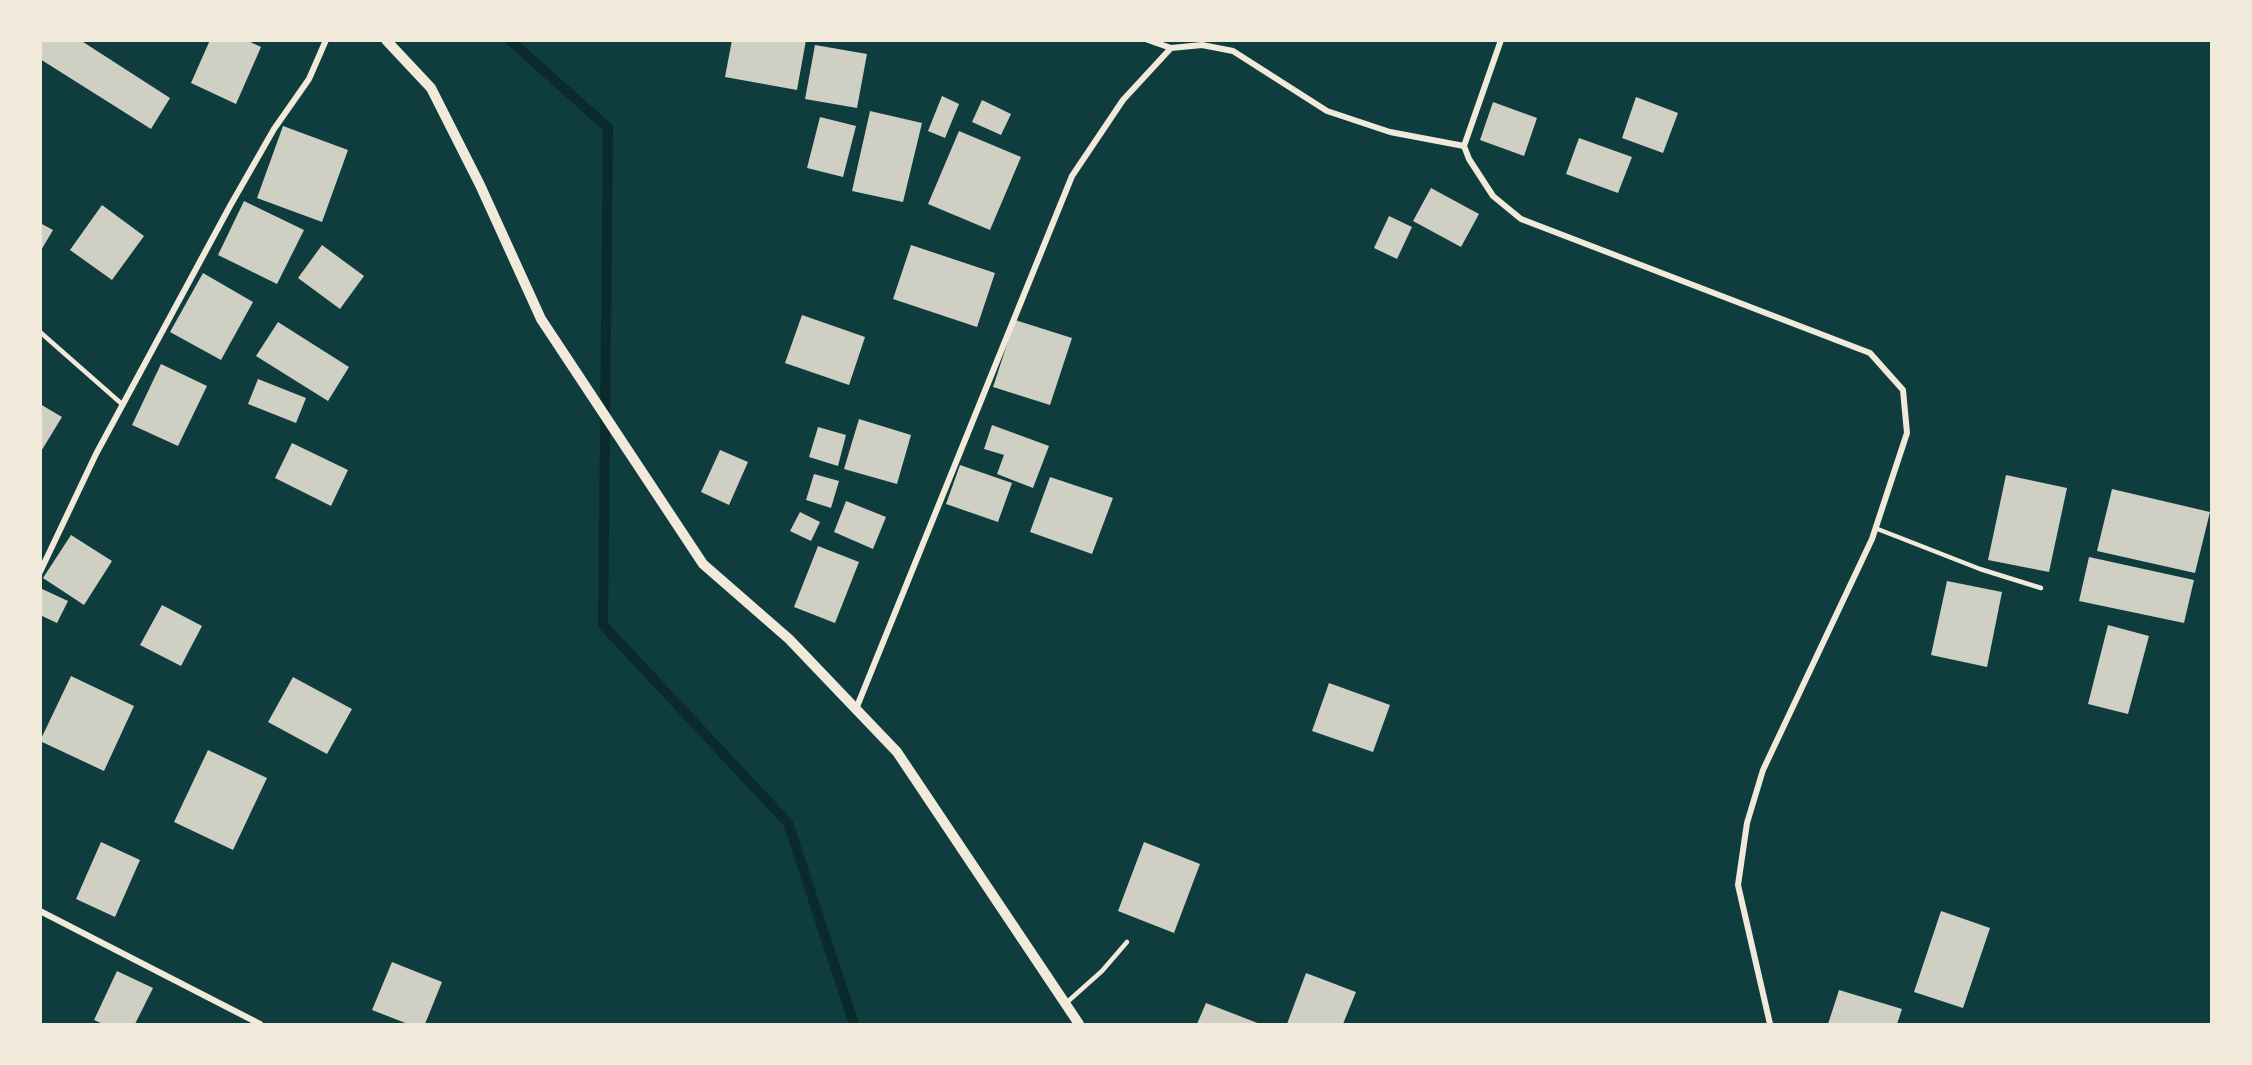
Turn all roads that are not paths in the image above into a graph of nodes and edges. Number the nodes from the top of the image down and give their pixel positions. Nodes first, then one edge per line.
1 (326, 40) edge
2 (386, 40) edge
3 (1148, 40) edge
4 (1501, 40) edge
5 (1171, 48) junction
6 (1464, 146) junction
7 (40, 332) edge
8 (123, 405) junction
9 (1875, 528) junction
10 (40, 572) edge
11 (2041, 588) dead end
12 (856, 710) junction
13 (40, 912) edge
14 (1127, 942) dead end
15 (1065, 1004) junction
16 (260, 1024) edge
17 (1079, 1024) edge
18 (1770, 1024) edge

1 - 8 street
2 - 12 street
3 - 5 street
4 - 6 street
5 - 6 street
5 - 12 street
6 - 9 street
7 - 8 lane
8 - 10 street
9 - 11 lane
9 - 18 street
12 - 15 street
13 - 16 street
14 - 15 lane
15 - 17 street

